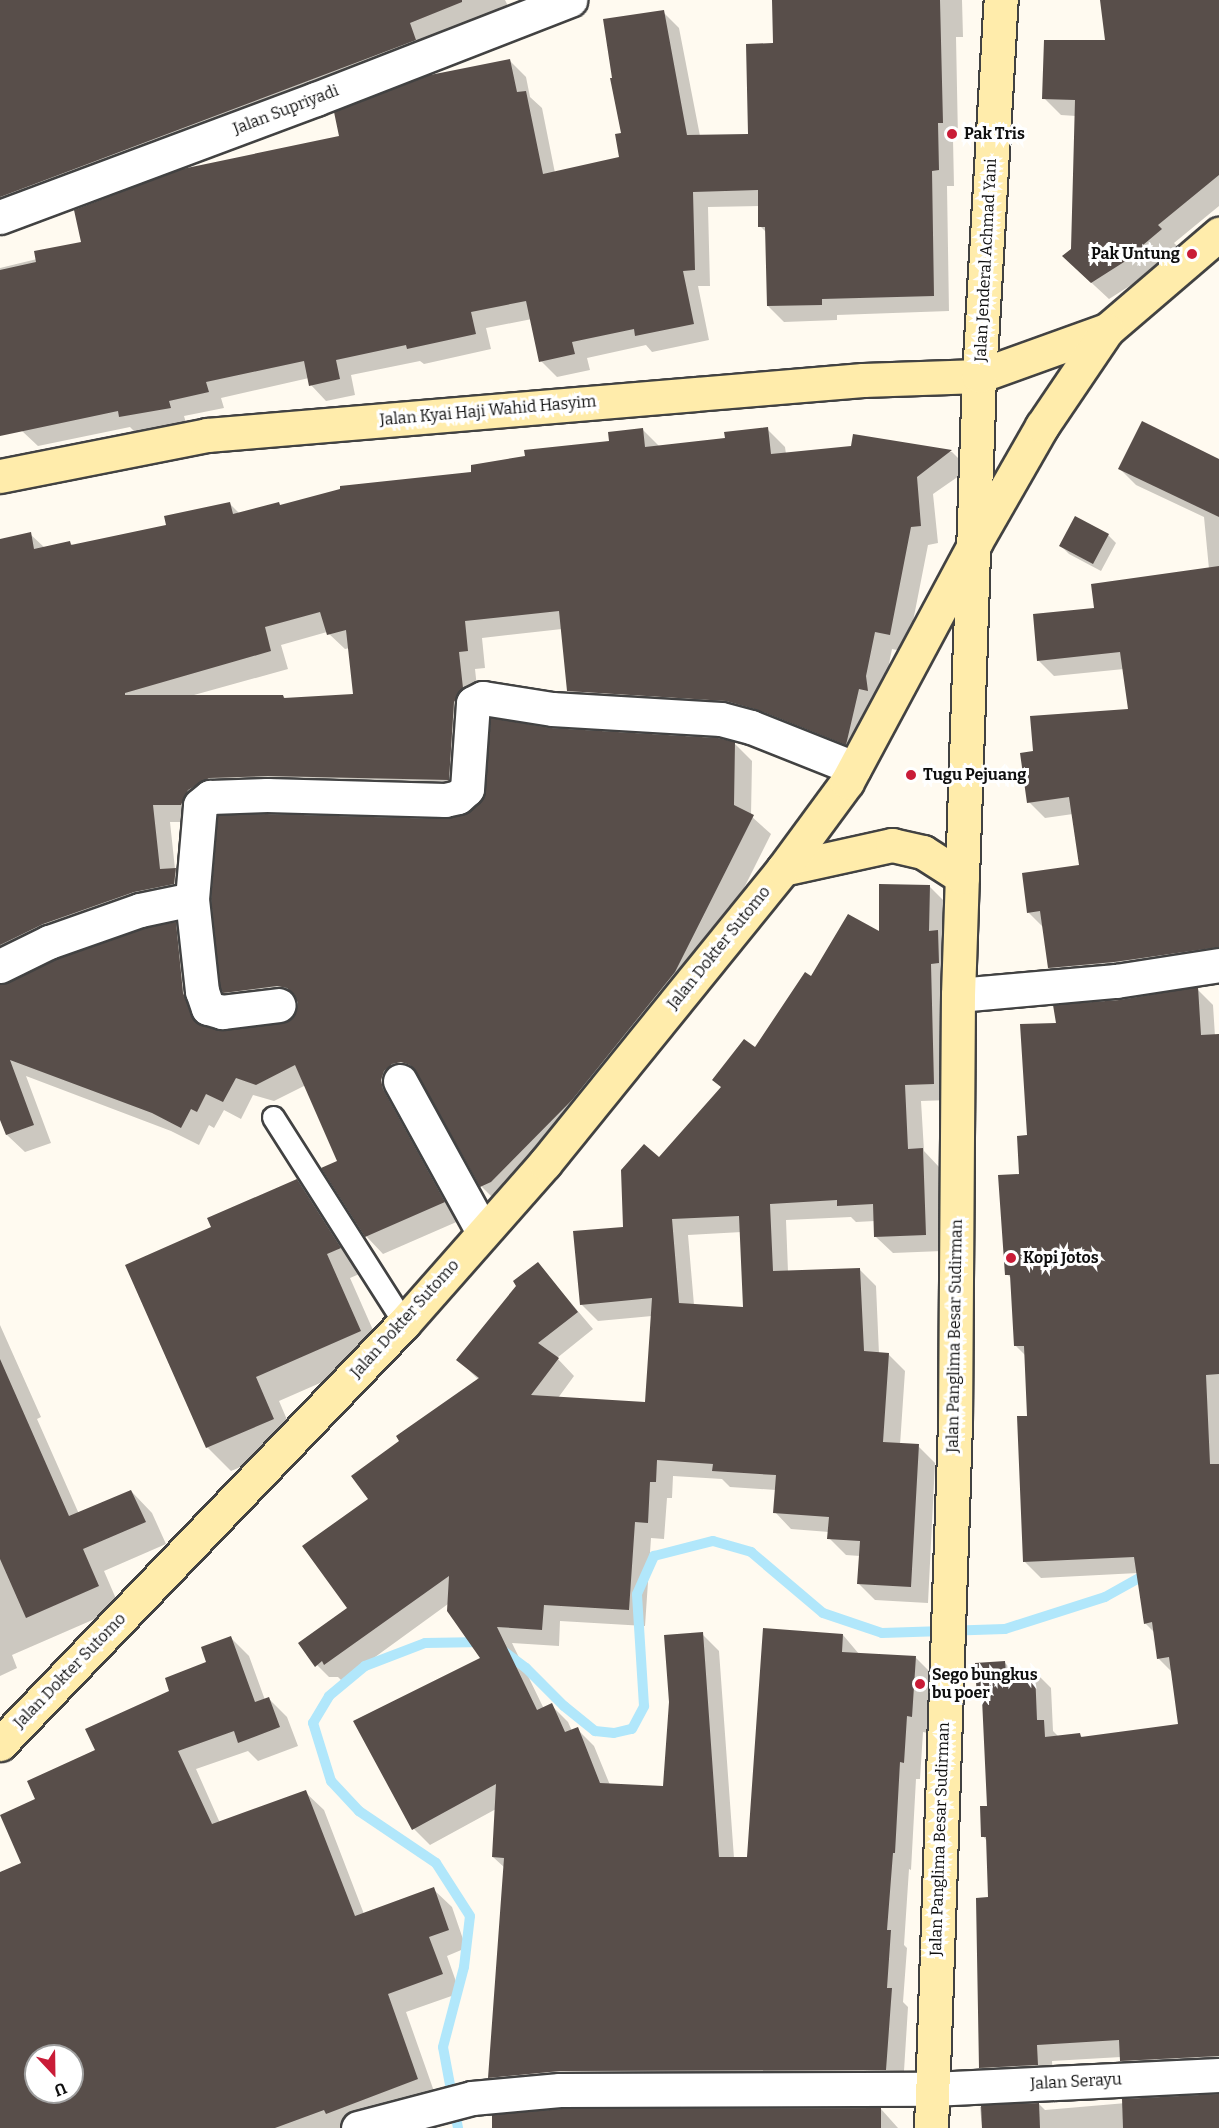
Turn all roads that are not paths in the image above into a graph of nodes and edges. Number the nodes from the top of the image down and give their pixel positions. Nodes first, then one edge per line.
1 (570, 0) edge
2 (1001, 0) edge
3 (0, 217) edge
4 (1219, 234) edge
5 (1107, 330) junction
6 (980, 376) junction
7 (0, 476) edge
8 (975, 543) junction
9 (854, 768) junction
10 (783, 869) junction
11 (962, 877) junction
12 (192, 899) junction
13 (1219, 965) edge
14 (0, 966) edge
15 (958, 994) junction
16 (279, 1005) dead end
17 (400, 1081) dead end
18 (273, 1117) dead end
19 (483, 1232) junction
20 (404, 1323) junction
21 (0, 1744) edge
22 (1219, 2075) edge
23 (932, 2089) junction
24 (358, 2128) edge
25 (931, 2128) edge

1 - 3 street, Jalan Supriyadi
2 - 6 main road, Jalan Jenderal Achmad Yani
4 - 5 main road
5 - 6 main road, Jalan Kyai Haji Wahid Hasyim
5 - 8 main road, Jalan Dokter Sutomo
6 - 7 main road, Jalan Kyai Haji Wahid Hasyim
6 - 8 main road, Jalan Jenderal Achmad Yani
8 - 9 main road, Jalan Dokter Sutomo
8 - 11 main road, Jalan Panglima Besar Sudirman
9 - 10 main road, Jalan Dokter Sutomo
9 - 12 street
10 - 11 main road
10 - 19 main road, Jalan Dokter Sutomo
11 - 15 main road, Jalan Panglima Besar Sudirman
12 - 14 street
12 - 16 street
13 - 15 street
15 - 23 main road, Jalan Panglima Besar Sudirman
17 - 19 street
18 - 20 lane
19 - 20 main road, Jalan Dokter Sutomo
20 - 21 main road, Jalan Dokter Sutomo
22 - 23 street, Jalan Serayu
23 - 24 street, Jalan Serayu
23 - 25 main road, Jalan Panglima Besar Sudirman

